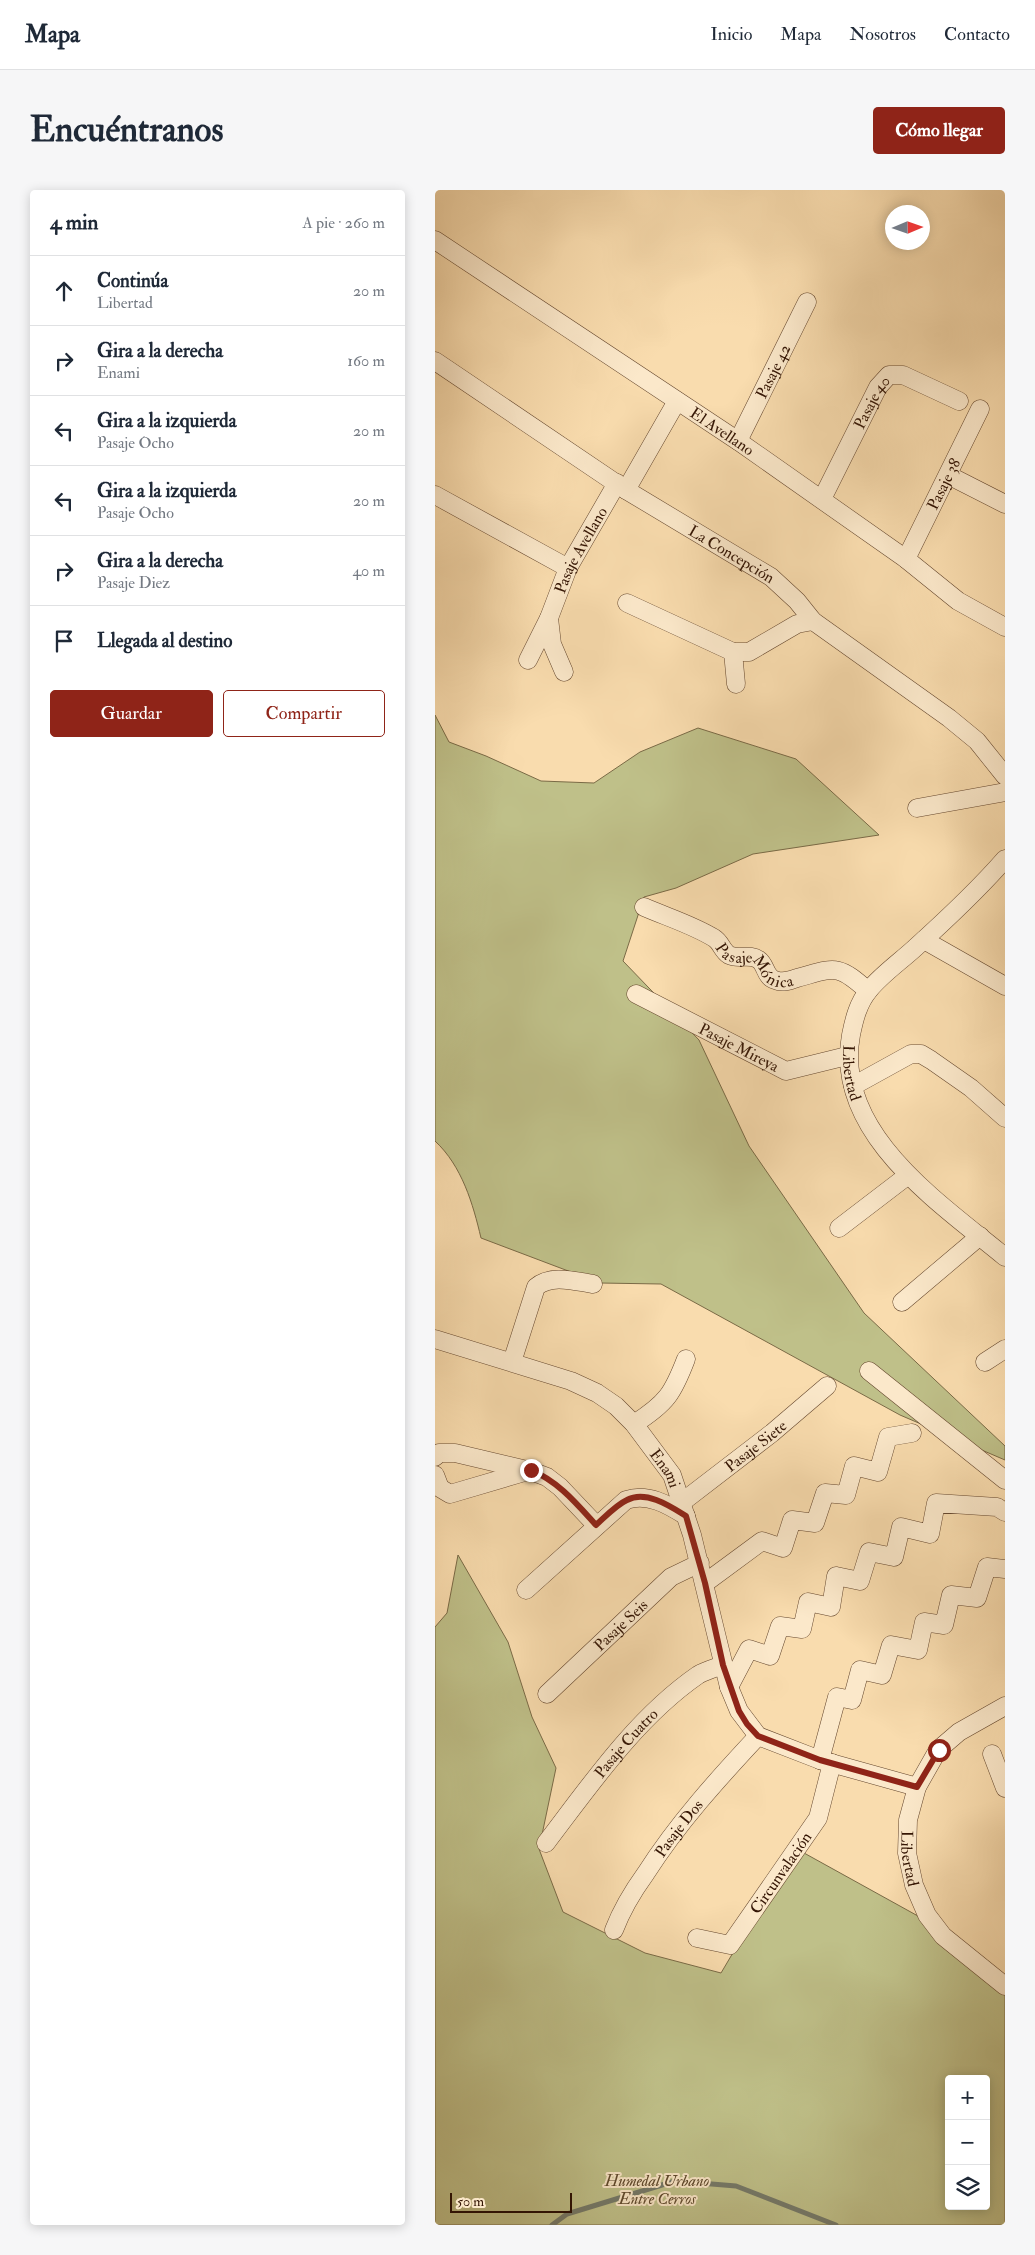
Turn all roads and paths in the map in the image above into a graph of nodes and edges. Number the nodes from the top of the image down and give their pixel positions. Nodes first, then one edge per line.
1 (435, 240) edge
2 (807, 302) dead end
3 (435, 361) edge
4 (677, 401) junction
5 (959, 401) dead end
6 (980, 409) dead end
7 (738, 441) junction
8 (948, 475) junction
9 (622, 486) junction
10 (435, 495) edge
11 (822, 499) junction
12 (1005, 504) edge
13 (906, 558) junction
14 (568, 568) junction
15 (627, 603) dead end
16 (549, 618) junction
17 (813, 621) junction
18 (1005, 627) edge
19 (733, 652) junction
20 (528, 660) dead end
21 (564, 672) dead end
22 (735, 684) dead end
23 (1005, 776) edge
24 (1005, 792) edge
25 (917, 808) dead end
26 (1005, 858) edge
27 (644, 907) dead end
28 (924, 940) junction
29 (1005, 986) edge
30 (868, 991) junction
31 (636, 994) dead end
32 (847, 1056) junction
33 (853, 1086) junction
34 (1005, 1118) edge
35 (907, 1176) junction
36 (839, 1228) dead end
37 (981, 1236) junction
38 (1005, 1257) edge
39 (593, 1284) dead end
40 (902, 1302) dead end
41 (435, 1339) edge
42 (1005, 1349) edge
43 (686, 1359) dead end
44 (513, 1362) junction
45 (985, 1362) dead end
46 (869, 1370) dead end
47 (827, 1386) dead end
48 (635, 1424) junction
49 (912, 1434) dead end
50 (436, 1451) edge
51 (531, 1470) junction
52 (435, 1475) edge
53 (1005, 1480) edge
54 (683, 1510) junction
55 (1005, 1512) edge
56 (596, 1525) junction
57 (699, 1563) junction
58 (1005, 1569) edge
59 (705, 1583) junction
60 (526, 1590) dead end
61 (723, 1665) junction
62 (729, 1687) junction
63 (547, 1694) dead end
64 (1005, 1706) edge
65 (758, 1736) junction
66 (992, 1754) dead end
67 (826, 1762) junction
68 (917, 1787) junction
69 (1005, 1788) edge
70 (546, 1843) dead end
71 (614, 1930) dead end
72 (697, 1938) dead end
73 (1005, 1986) edge

1 - 4 street, El Avellano
2 - 7 street, Pasaje 42
3 - 9 street, La Concepción
4 - 7 street, El Avellano
4 - 9 street, Pasaje Avellano
5 - 11 street, Pasaje 40
6 - 8 street, Pasaje 38
7 - 11 street, El Avellano
8 - 12 street
8 - 13 street, Pasaje 38
9 - 14 street, Pasaje Avellano
9 - 17 street, La Concepción
10 - 14 street
11 - 13 street, El Avellano
13 - 18 street, El Avellano
14 - 16 street, Pasaje Avellano
15 - 19 street
16 - 20 street, Pasaje Avellano
16 - 21 street, Pasaje Avellano
17 - 19 street
17 - 23 street, La Concepción
19 - 22 street
24 - 25 street
26 - 28 street, Libertad
27 - 30 street, Pasaje Mónica
28 - 29 street
28 - 30 street, Libertad
30 - 32 street, Libertad
31 - 32 street, Pasaje Mireya
32 - 33 street, Libertad
33 - 34 street
33 - 35 street, Libertad
35 - 36 street
35 - 37 street, Libertad
37 - 38 street, Libertad
37 - 40 street
39 - 44 street
41 - 44 street, Enami
42 - 45 street
43 - 48 street
44 - 48 street, Enami
46 - 53 street
47 - 54 street, Pasaje Siete
48 - 54 street, Enami
49 - 59 street
50 - 51 street
51 - 52 street
51 - 56 street
54 - 56 street
54 - 57 street, Enami
55 - 62 street
56 - 60 street
57 - 59 street, Enami
57 - 63 street, Pasaje Seis
58 - 67 street
59 - 61 street, Enami
61 - 62 street, Enami
61 - 70 street, Pasaje Cuatro
62 - 65 street, Enami
64 - 68 street, Libertad
65 - 67 street
65 - 71 street, Pasaje Dos
66 - 69 street
67 - 68 street
67 - 72 street, Circunvalación
68 - 73 street, Libertad

